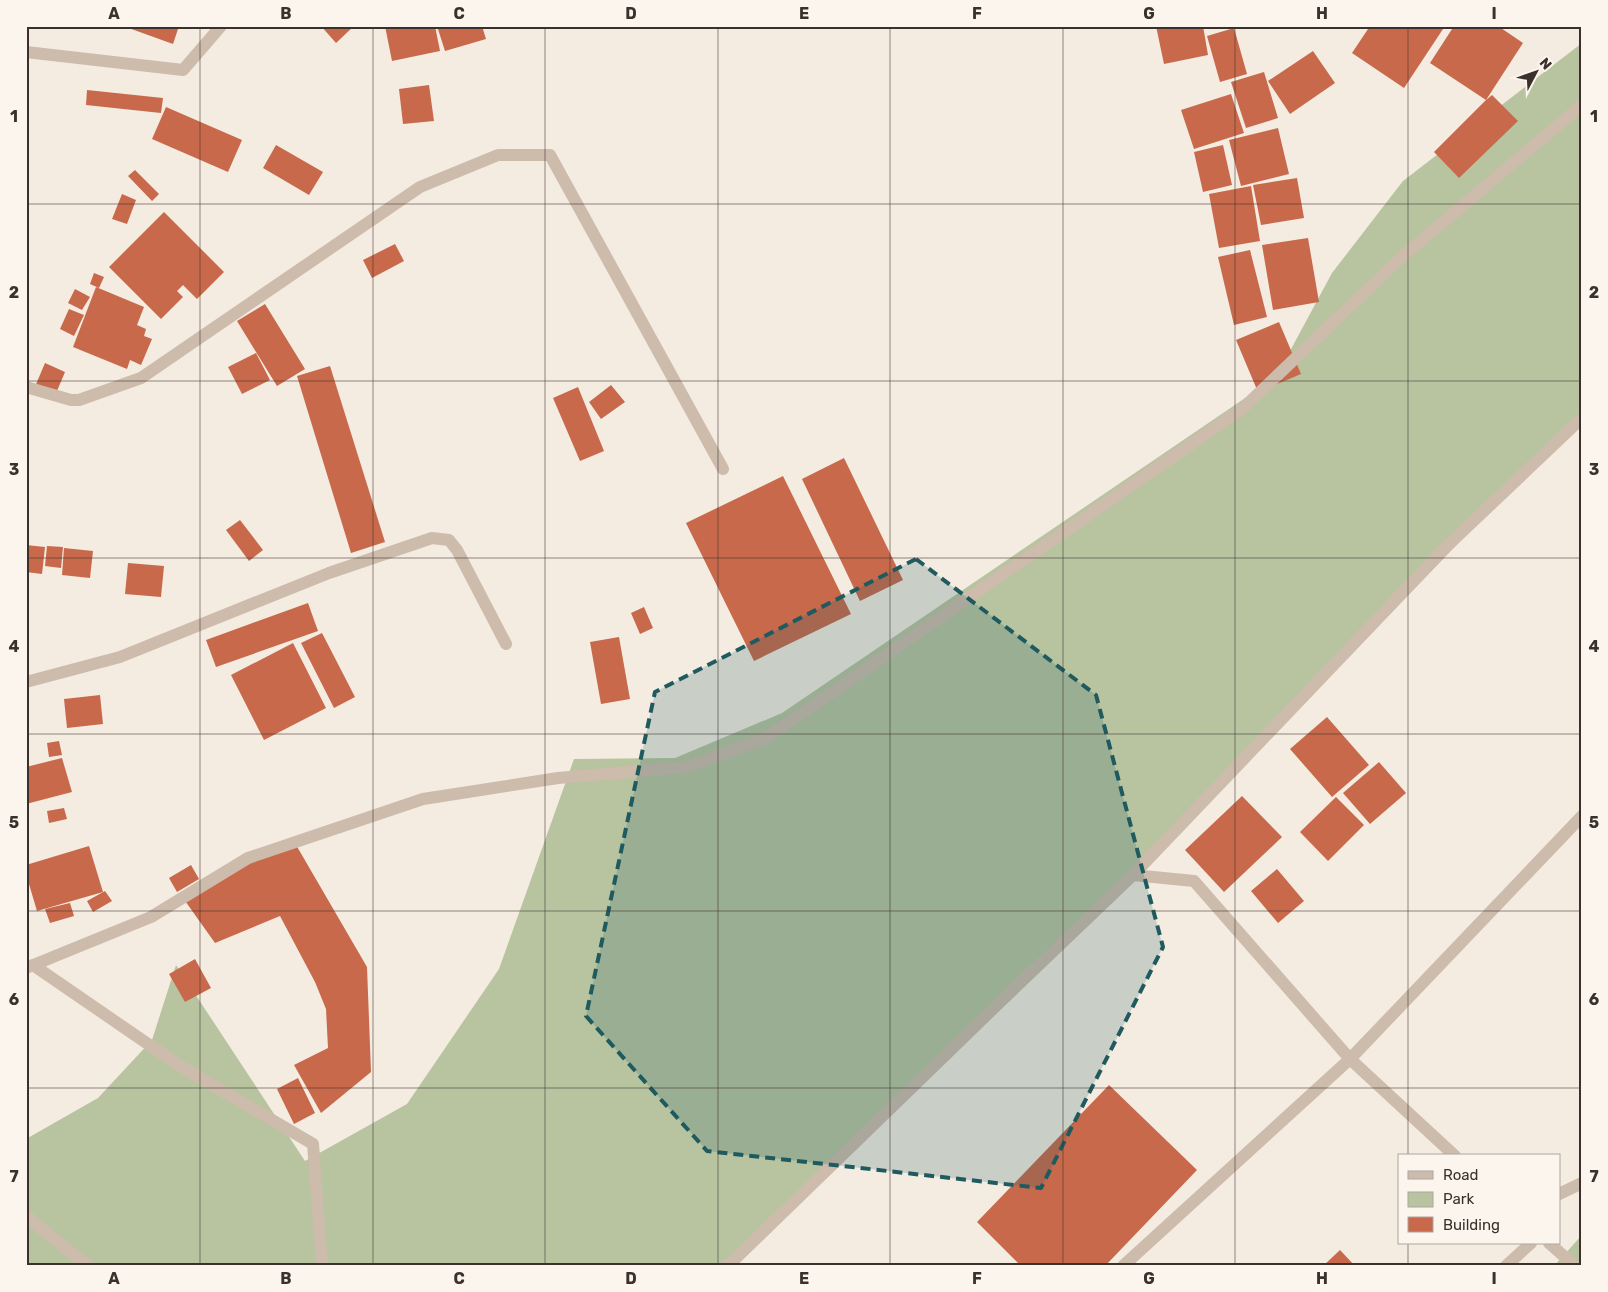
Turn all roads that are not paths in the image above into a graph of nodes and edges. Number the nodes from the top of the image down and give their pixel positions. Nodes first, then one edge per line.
1 (221, 26) edge
2 (26, 52) edge
3 (1582, 105) edge
4 (26, 387) edge
5 (1582, 418) edge
6 (723, 468) dead end
7 (506, 644) dead end
8 (26, 682) edge
9 (1582, 816) edge
10 (1133, 875) junction
11 (30, 967) edge
12 (1350, 1059) junction
13 (1453, 1154) edge
14 (1582, 1183) edge
15 (1560, 1194) edge
16 (26, 1216) edge
17 (1530, 1244) edge
18 (1550, 1244) edge
19 (88, 1266) edge
20 (322, 1266) edge
21 (725, 1266) edge
22 (1123, 1266) edge
23 (1506, 1266) edge
24 (1575, 1266) edge

1 - 2 street
3 - 11 street
4 - 6 street
5 - 10 street
7 - 8 street
9 - 12 street
10 - 12 street
10 - 21 street
11 - 20 street
12 - 13 street
12 - 22 street
14 - 15 street
16 - 19 street
17 - 23 street
18 - 24 street

